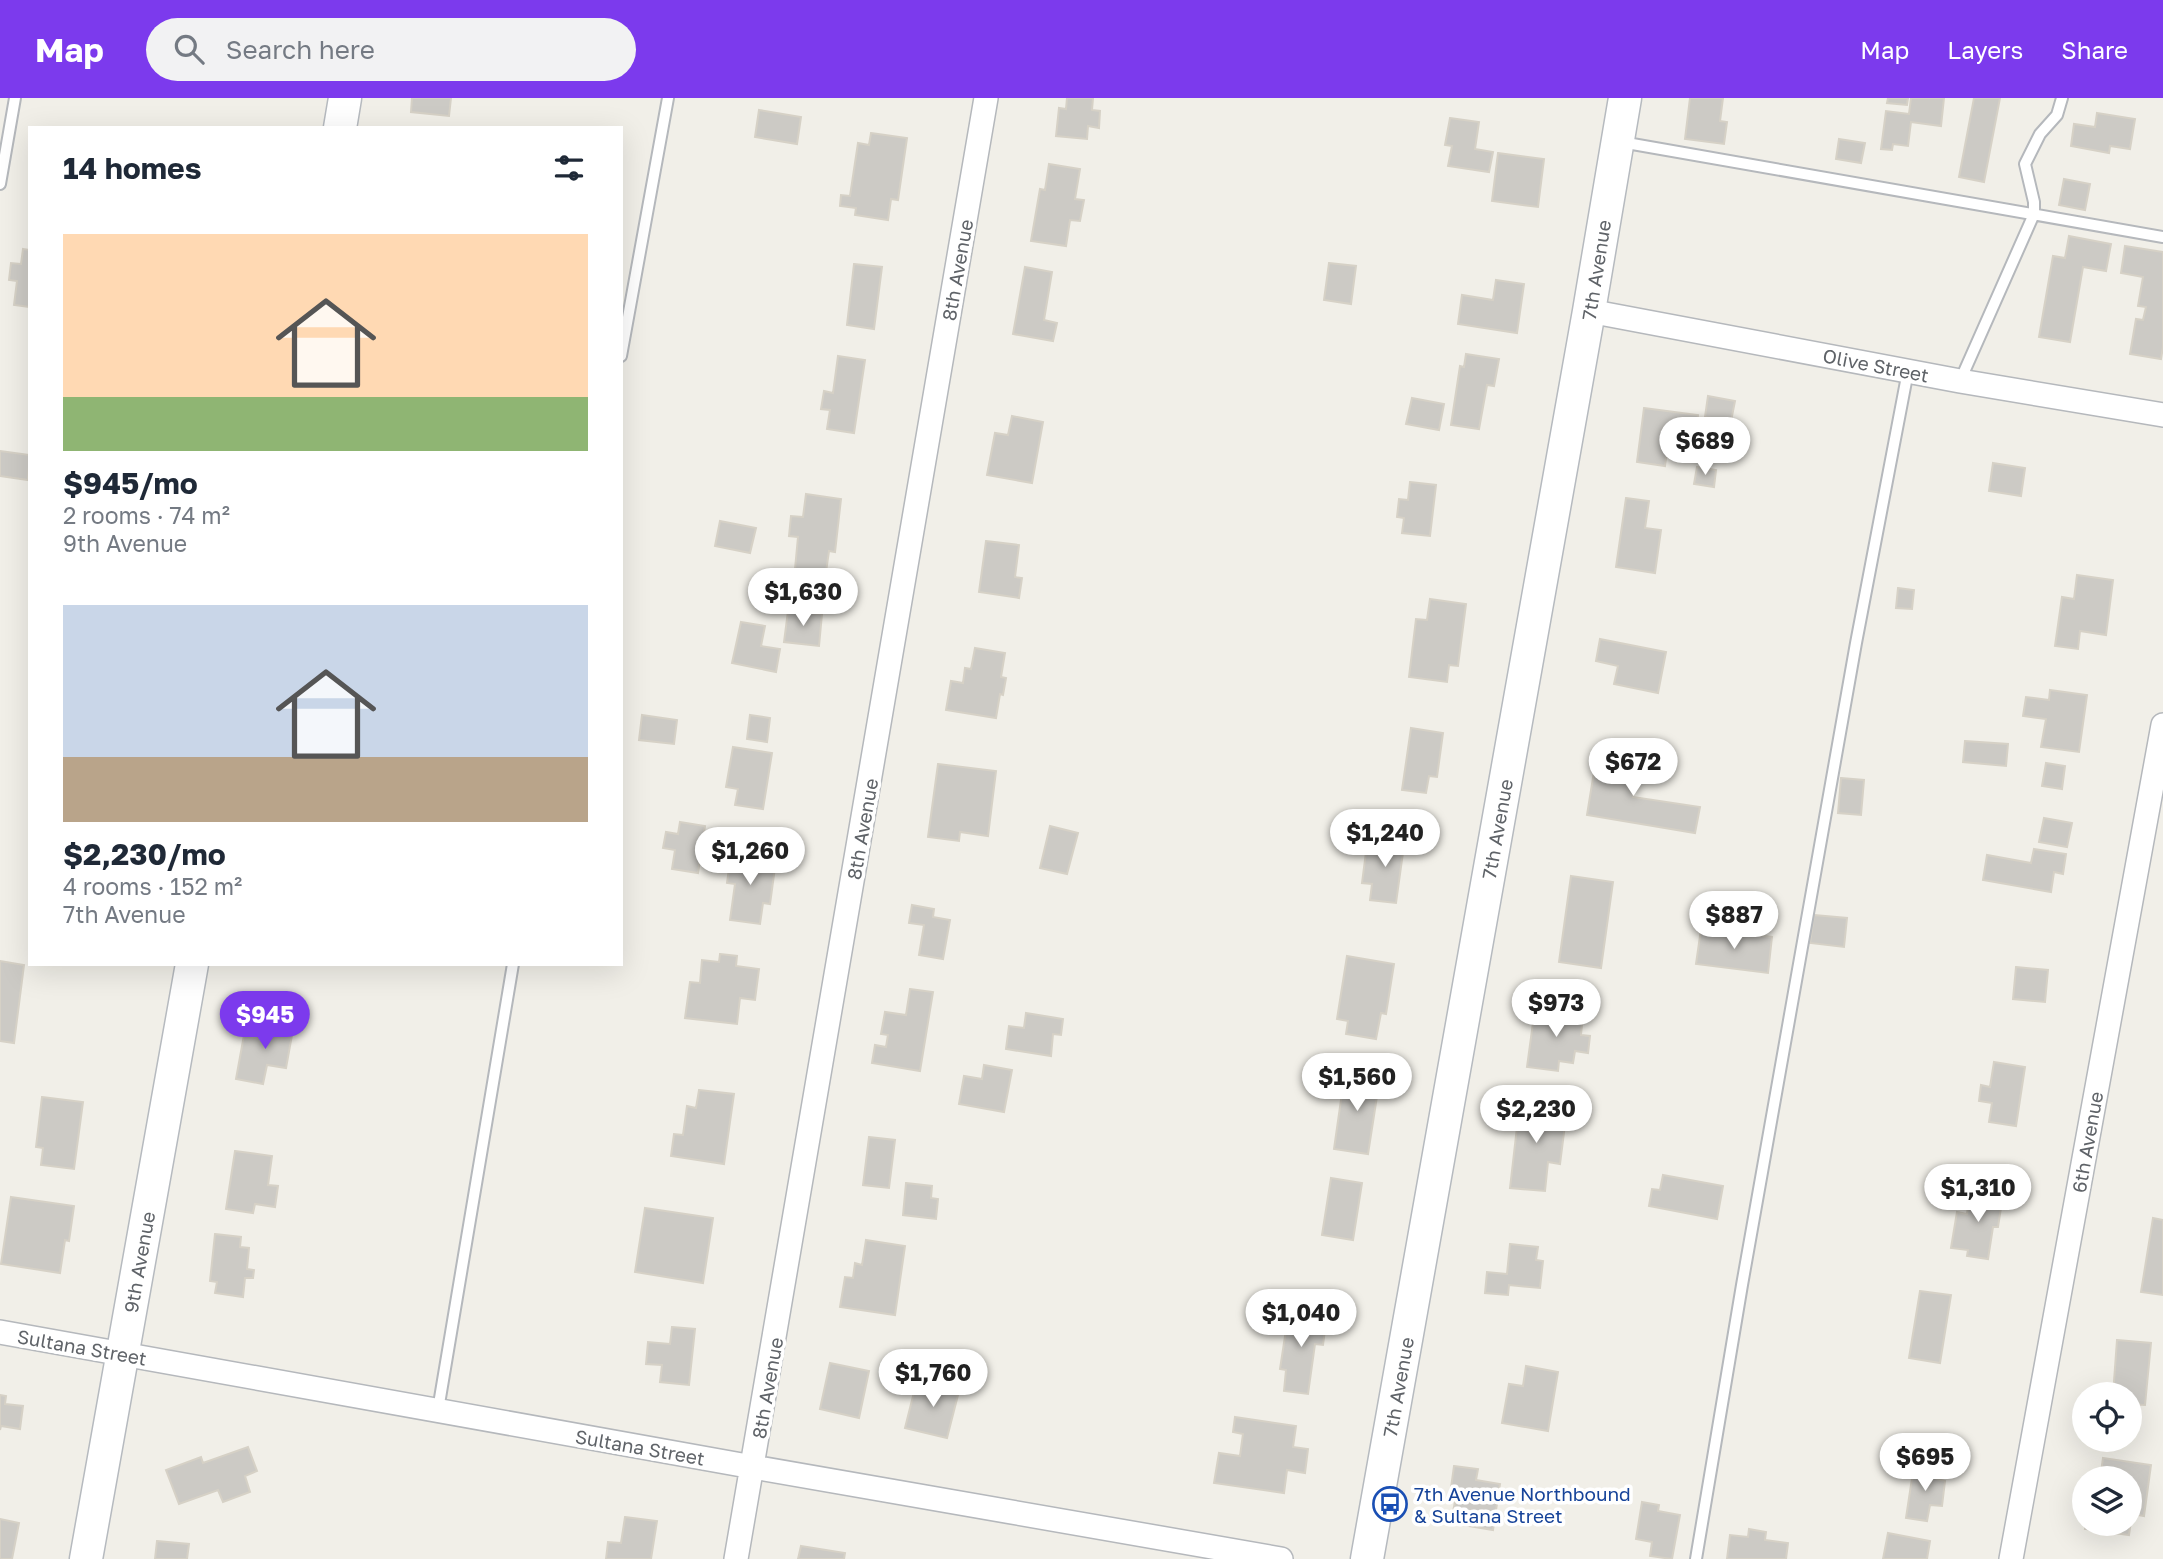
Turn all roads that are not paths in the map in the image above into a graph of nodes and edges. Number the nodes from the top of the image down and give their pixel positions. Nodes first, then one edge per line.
1 (15, 98) edge
2 (345, 98) edge
3 (668, 98) edge
4 (986, 98) edge
5 (1625, 98) edge
6 (2062, 98) edge
7 (340, 126) edge
8 (1617, 141) junction
9 (0, 184) edge
10 (2034, 214) junction
11 (2163, 237) edge
12 (1589, 311) junction
13 (623, 345) edge
14 (1908, 371) junction
15 (1959, 381) junction
16 (2163, 415) edge
17 (2163, 725) edge
18 (191, 966) edge
19 (513, 966) edge
20 (0, 1332) edge
21 (123, 1354) junction
22 (438, 1410) junction
23 (753, 1467) junction
24 (86, 1559) edge
25 (736, 1559) edge
26 (1281, 1559) edge
27 (1367, 1559) edge
28 (1696, 1559) edge
29 (2011, 1559) edge

1 - 9 lane
2 - 7 street
3 - 13 lane
4 - 23 street, 8th Avenue
5 - 8 street, 7th Avenue
6 - 10 lane
8 - 10 lane
8 - 12 street, 7th Avenue
10 - 11 lane
10 - 15 lane
12 - 14 street, Olive Street
12 - 27 street, 7th Avenue
14 - 15 street, Olive Street
14 - 28 lane
15 - 16 street, Olive Street
17 - 29 street, 6th Avenue
18 - 21 street, 9th Avenue
19 - 22 lane
20 - 21 street, Sultana Street
21 - 22 street, Sultana Street
21 - 24 street, 9th Avenue
22 - 23 street, Sultana Street
23 - 25 street, 8th Avenue
23 - 26 street, Sultana Street

